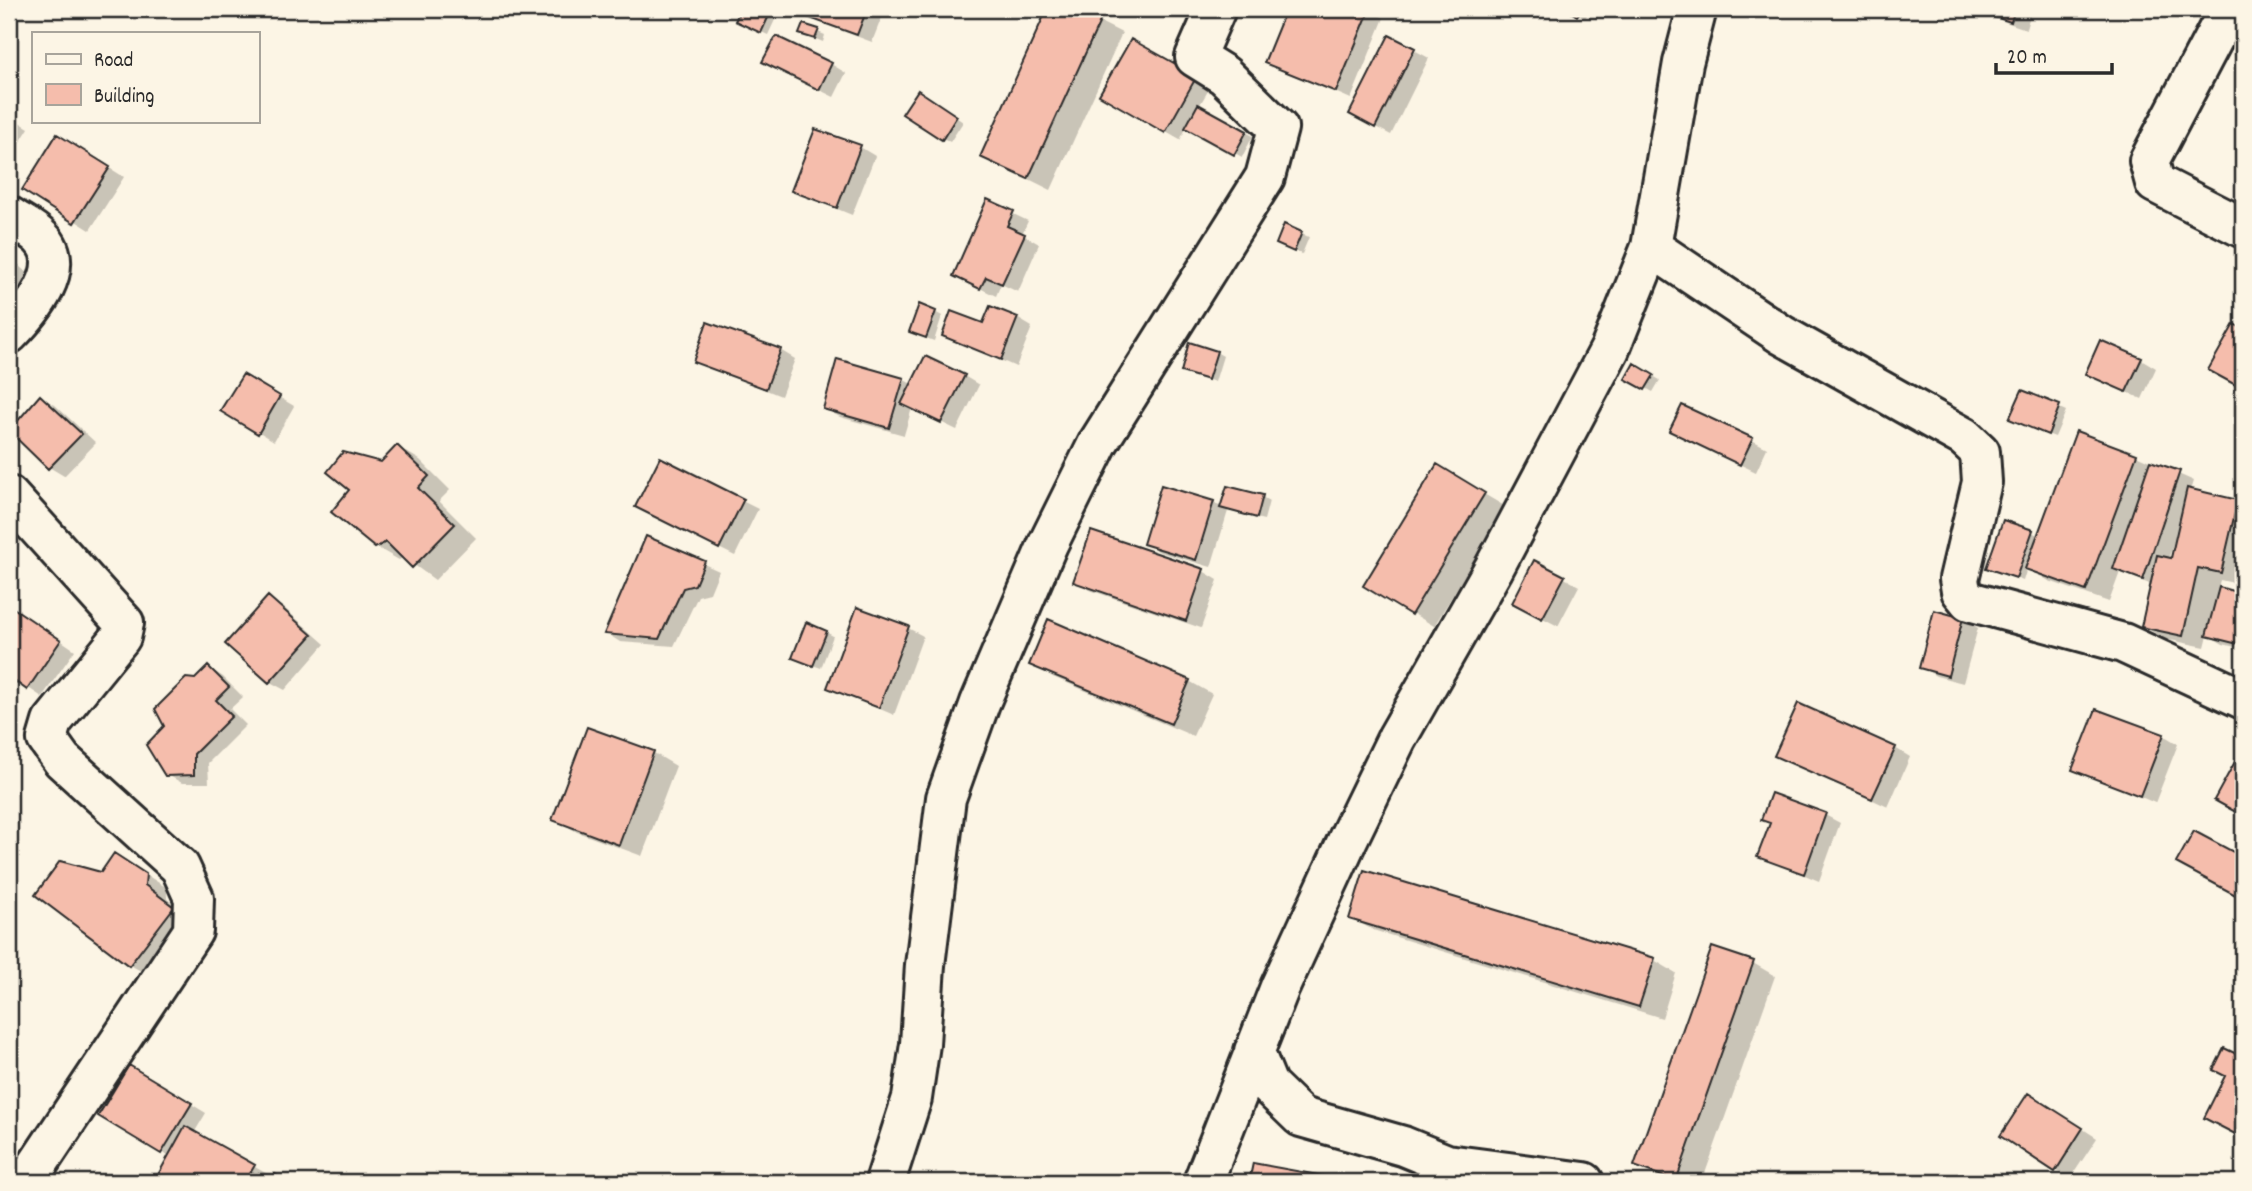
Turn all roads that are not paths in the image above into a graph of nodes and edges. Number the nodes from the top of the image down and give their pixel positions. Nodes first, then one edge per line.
1 (1216, 9) edge
2 (1697, 9) edge
3 (2229, 9) edge
4 (9, 216) edge
5 (2243, 228) edge
6 (1651, 247) junction
7 (9, 334) edge
8 (9, 496) edge
9 (2243, 699) edge
10 (1254, 1051) junction
11 (1454, 1173) edge
12 (26, 1182) edge
13 (885, 1182) edge
14 (1202, 1182) edge
15 (1584, 1182) edge

1 - 13 street
2 - 6 street
3 - 5 street
4 - 7 street
6 - 9 street
6 - 10 street
8 - 12 street
10 - 11 street
10 - 14 street
11 - 15 street

